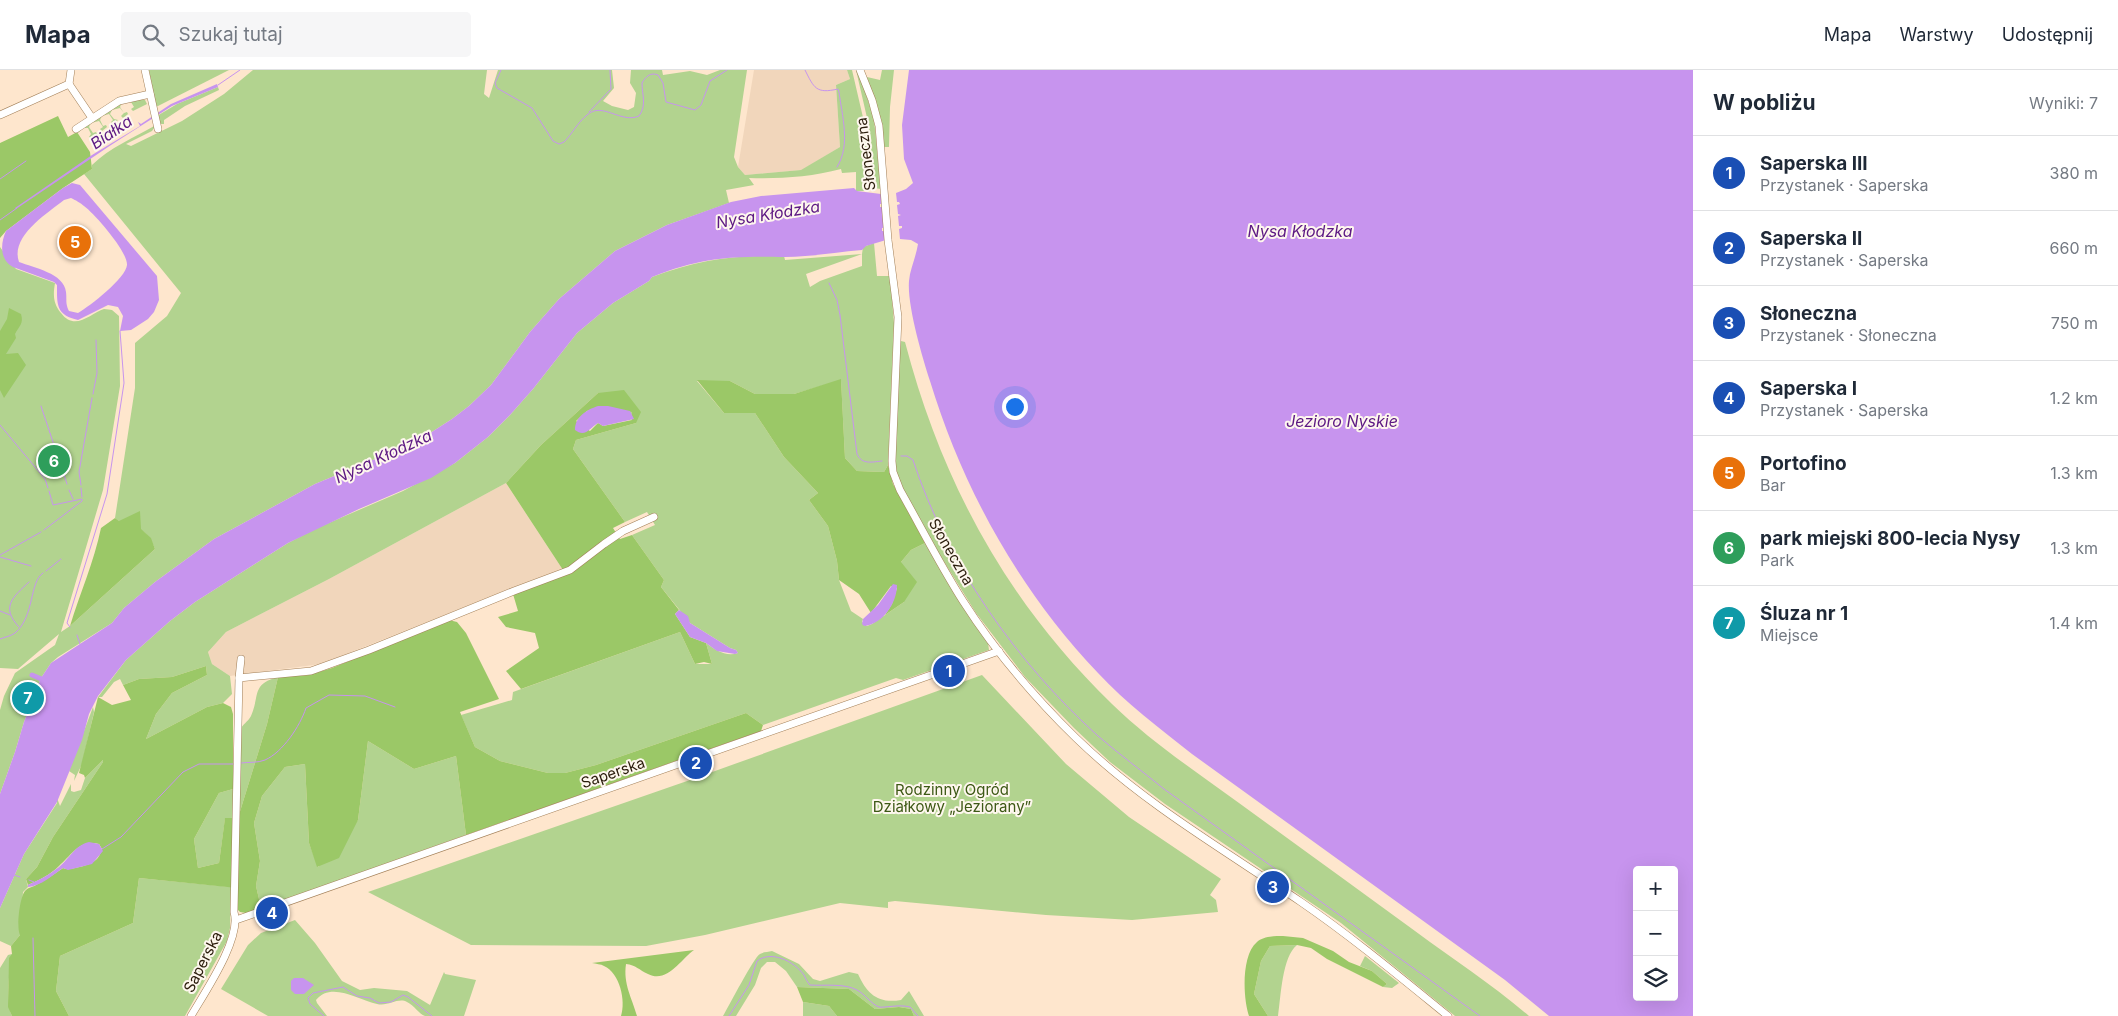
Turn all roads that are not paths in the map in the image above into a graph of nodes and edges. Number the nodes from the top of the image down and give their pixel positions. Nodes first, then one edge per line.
1 (71, 70) edge
2 (145, 70) edge
3 (860, 70) edge
4 (69, 84) junction
5 (150, 94) junction
6 (0, 115) edge
7 (92, 118) junction
8 (157, 126) dead end
9 (76, 129) dead end
10 (654, 517) dead end
11 (999, 651) junction
12 (241, 659) dead end
13 (239, 678) junction
14 (236, 920) junction
15 (191, 1016) edge
16 (1448, 1016) edge

1 - 4 street
2 - 5 street
3 - 11 street, Słoneczna
4 - 6 street
4 - 7 street
5 - 7 street
5 - 8 street
7 - 9 street
10 - 13 street
11 - 14 street, Saperska
11 - 16 street, Słoneczna
12 - 13 street, Saperska
13 - 14 street, Saperska
14 - 15 street, Saperska

